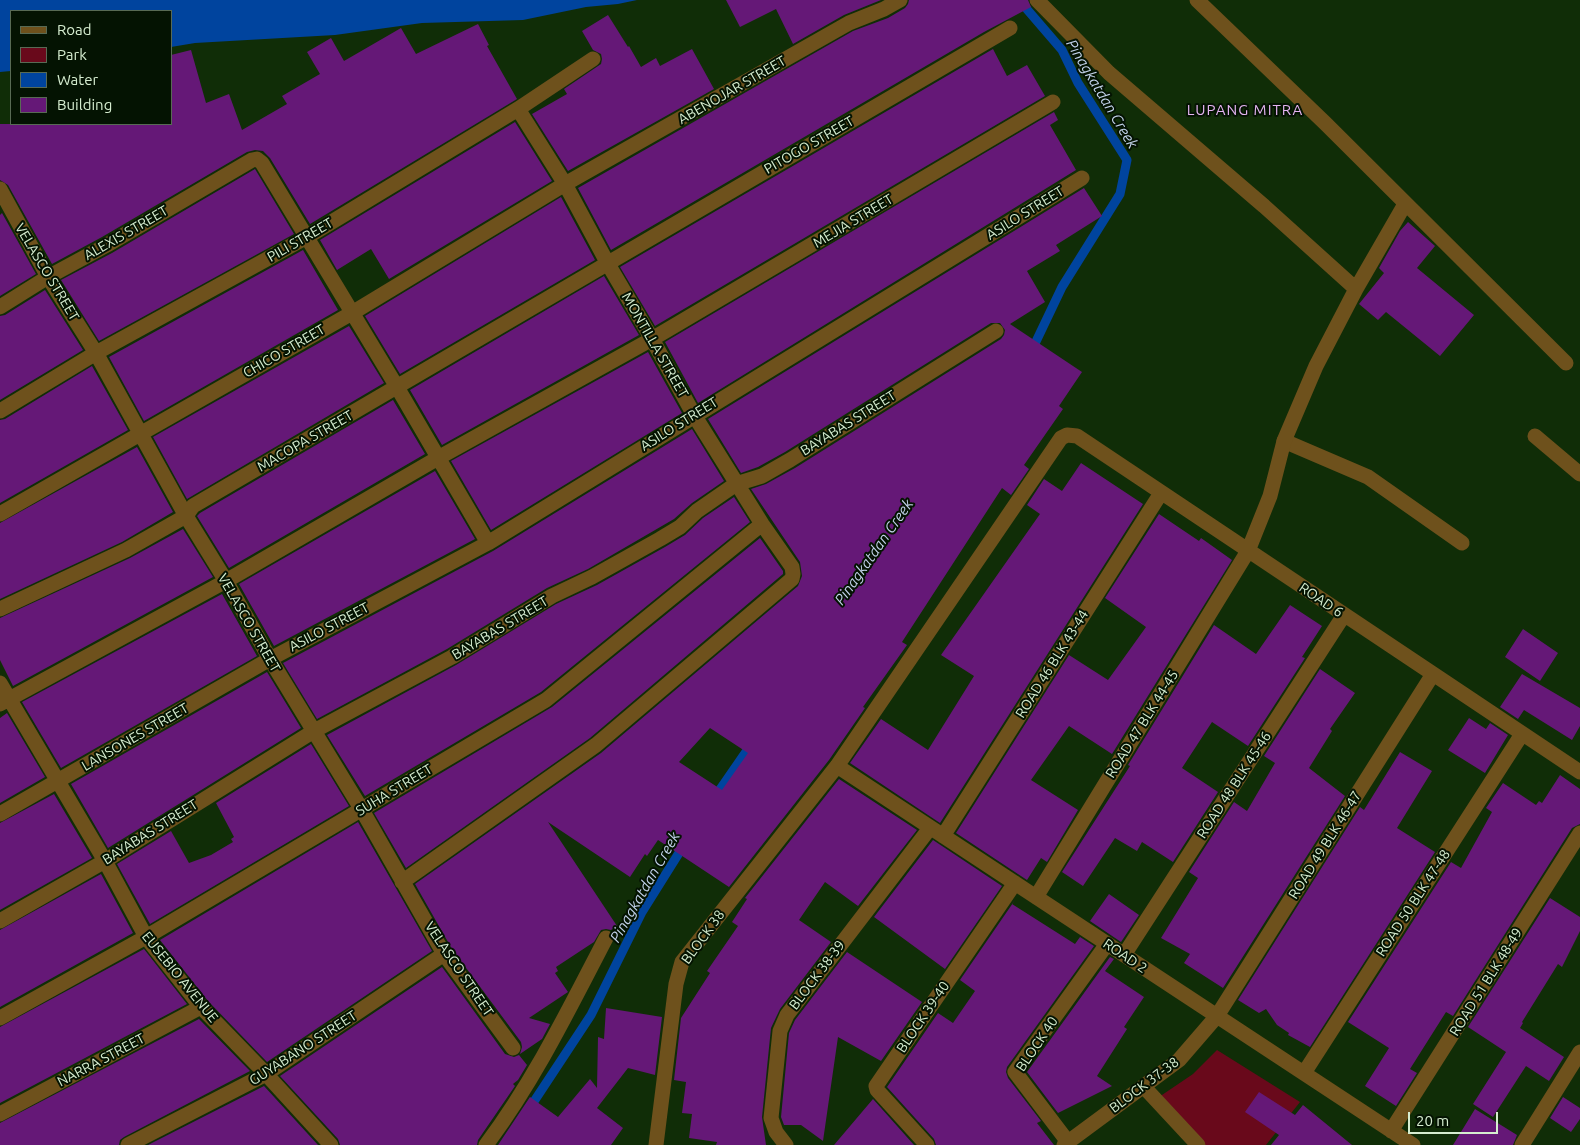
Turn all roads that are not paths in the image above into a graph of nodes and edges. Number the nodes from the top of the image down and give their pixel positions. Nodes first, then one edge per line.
1 (900, 0) edge
2 (1037, 0) edge
3 (1197, 0) edge
4 (1010, 28) dead end
5 (593, 58) dead end
6 (1053, 102) dead end
7 (518, 109) junction
8 (1082, 178) dead end
9 (565, 184) junction
10 (0, 189) edge
11 (1405, 204) junction
12 (5, 210) edge
13 (307, 237) junction
14 (608, 264) junction
15 (48, 277) junction
16 (1356, 289) junction
17 (0, 307) edge
18 (352, 313) junction
19 (996, 331) dead end
20 (652, 339) junction
21 (96, 353) junction
22 (1566, 363) dead end
23 (397, 387) junction
24 (0, 412) edge
25 (694, 415) junction
26 (139, 434) junction
27 (1535, 436) dead end
28 (1061, 438) joint
29 (1284, 441) junction
30 (438, 458) junction
31 (1580, 474) edge
32 (736, 484) junction
33 (1161, 493) junction
34 (0, 514) edge
35 (186, 516) junction
36 (762, 524) junction
37 (488, 543) junction
38 (1462, 543) dead end
39 (1248, 551) junction
40 (226, 581) junction
41 (0, 609) edge
42 (1344, 615) junction
43 (270, 659) junction
44 (1433, 674) junction
45 (0, 682) edge
46 (5, 701) edge
47 (314, 731) junction
48 (1522, 734) junction
49 (837, 766) junction
50 (1580, 772) edge
51 (57, 782) junction
52 (362, 810) junction
53 (0, 814) edge
54 (936, 832) junction
55 (1580, 834) edge
56 (104, 861) junction
57 (402, 882) junction
58 (1015, 883) junction
59 (1036, 897) junction
60 (0, 921) edge
61 (146, 937) junction
62 (606, 938) dead end
63 (1108, 944) junction
64 (444, 954) junction
65 (1124, 956) junction
66 (201, 1006) junction
67 (1217, 1016) junction
68 (0, 1018) edge
69 (514, 1048) dead end
70 (1580, 1052) edge
71 (1304, 1073) junction
72 (266, 1074) junction
73 (1144, 1087) junction
74 (0, 1114) edge
75 (1391, 1130) junction
76 (325, 1143) edge
77 (1066, 1143) edge
78 (128, 1145) edge
79 (486, 1145) edge
80 (656, 1145) edge
81 (786, 1145) edge
82 (927, 1145) edge
83 (1198, 1145) edge
84 (1413, 1145) edge
85 (1522, 1145) edge

1 - 9 street, ABENOJAR STREET
2 - 16 street
3 - 11 street
4 - 14 street, PITOGO STREET
5 - 7 street, PILI STREET
6 - 20 street, MEJIA STREET
7 - 9 street, MONTILLA STREET
7 - 13 street, PILI STREET
8 - 25 street, ASILO STREET
9 - 14 street, MONTILLA STREET
9 - 18 street, CHICO STREET
10 - 12 street, VELASCO STREET
11 - 16 street, ROAD 47 BLK 44-45
11 - 22 street
12 - 15 street, VELASCO STREET
13 - 15 street, ALEXIS STREET
13 - 18 street
13 - 21 street, PILI STREET
14 - 20 street, MONTILLA STREET
14 - 23 street, MACOPA STREET
15 - 17 street, ALEXIS STREET
15 - 21 street, VELASCO STREET
16 - 29 street, ROAD 47 BLK 44-45
18 - 23 street
18 - 26 street, CHICO STREET
19 - 32 street, BAYABAS STREET
20 - 25 street, MONTILLA STREET
20 - 30 street
21 - 24 street, PILI STREET
21 - 26 street, VELASCO STREET
23 - 30 street
23 - 35 street, MACOPA STREET
25 - 32 street, MONTILLA STREET
25 - 37 street, ASILO STREET
26 - 34 street, CHICO STREET
26 - 35 street, VELASCO STREET
27 - 31 street
28 - 33 street, ROAD 6
28 - 49 street, BLOCK 38
29 - 38 street
29 - 39 street, ROAD 47 BLK 44-45
30 - 37 street
30 - 40 street
32 - 36 street, MONTILLA STREET
32 - 47 street, BAYABAS STREET
33 - 39 street, ROAD 6
33 - 54 street, ROAD 46 BLK 43-44
35 - 40 street, VELASCO STREET
35 - 41 street, MACOPA STREET
36 - 52 street, SUHA STREET
36 - 57 street, MONTILLA STREET
37 - 43 street, ASILO STREET
39 - 42 street, ROAD 6
39 - 59 street, ROAD 47 BLK 44-45
40 - 43 street, VELASCO STREET
40 - 46 street
42 - 44 street, ROAD 6
42 - 65 street, ROAD 48 BLK 45-46
43 - 47 street, VELASCO STREET
43 - 51 street, LANSONES STREET
44 - 48 street, ROAD 6
44 - 67 street, ROAD 49 BLK 46-47
45 - 46 street, EUSEBIO AVENUE
46 - 51 street, EUSEBIO AVENUE
47 - 52 street, VELASCO STREET
47 - 56 street, BAYABAS STREET
48 - 50 street, ROAD 6
48 - 71 street, ROAD 50 BLK 47-48
49 - 54 street, ROAD 2
49 - 80 street, BLOCK 38
51 - 53 street, LANSONES STREET
51 - 56 street, EUSEBIO AVENUE
52 - 57 street, VELASCO STREET
52 - 61 street, SUHA STREET
54 - 58 street, ROAD 2
54 - 81 street, BLOCK 38-39
55 - 75 street, ROAD 51 BLK 48-49
56 - 60 street, BAYABAS STREET
56 - 61 street, EUSEBIO AVENUE
57 - 64 street, VELASCO STREET
58 - 59 street, ROAD 2
58 - 82 street, BLOCK 39-40
59 - 63 street, ROAD 2
61 - 66 street, EUSEBIO AVENUE
61 - 68 street, SUHA STREET
62 - 79 street
63 - 65 street, ROAD 2
63 - 77 street, BLOCK 40
64 - 69 street, VELASCO STREET
64 - 72 street, GUYABANO STREET
65 - 67 street, ROAD 2
66 - 72 street, EUSEBIO AVENUE
66 - 74 street, NARRA STREET
67 - 71 street, ROAD 2
67 - 73 street, BLOCK 37-38
70 - 85 street
71 - 75 street, ROAD 2
72 - 76 street, EUSEBIO AVENUE
72 - 78 street, GUYABANO STREET
73 - 77 street, BLOCK 37-38
73 - 83 street
75 - 84 street, ROAD 2

